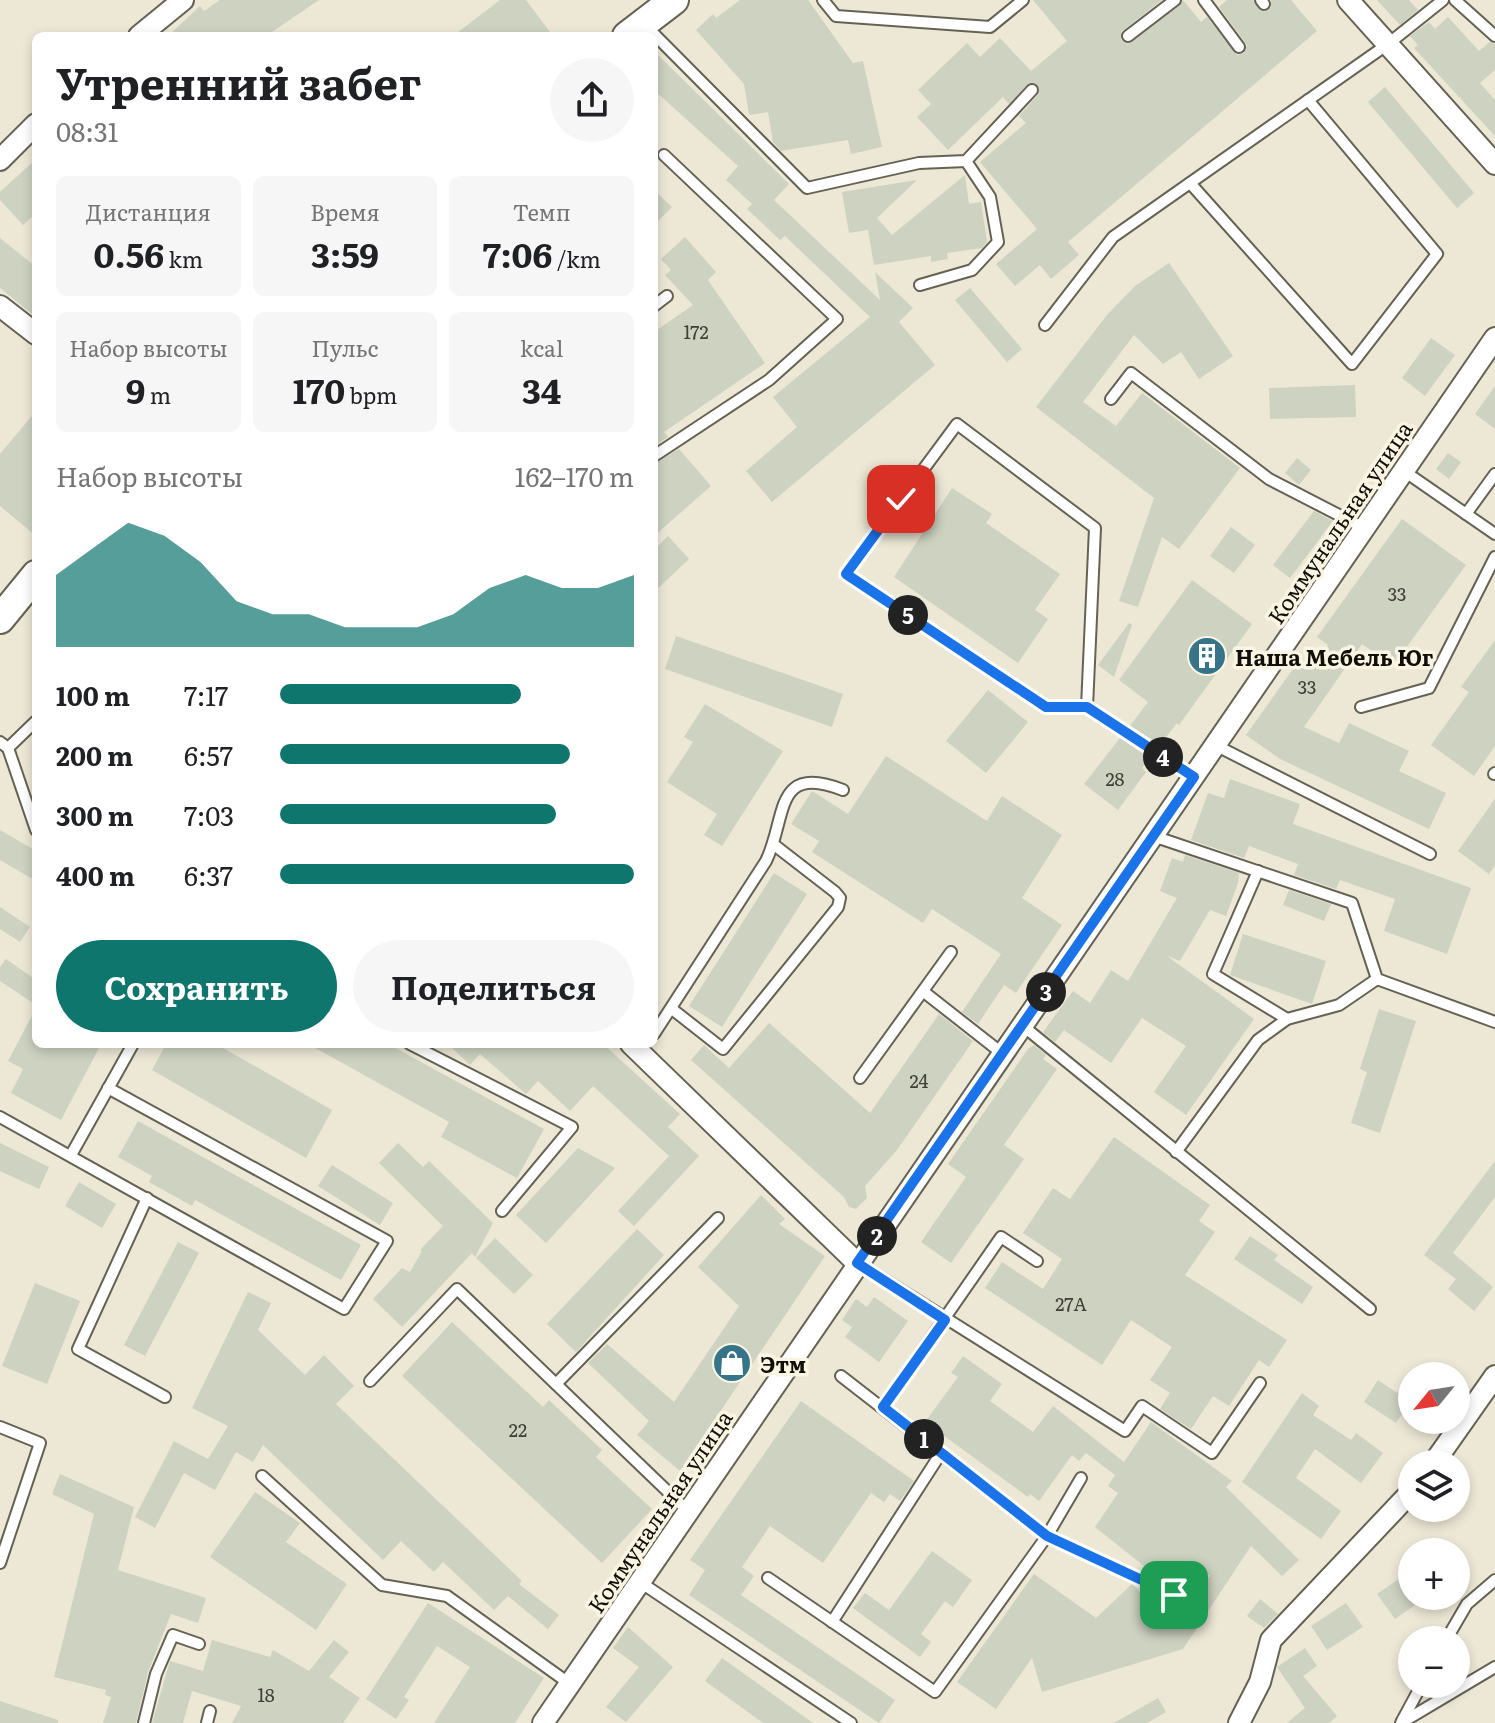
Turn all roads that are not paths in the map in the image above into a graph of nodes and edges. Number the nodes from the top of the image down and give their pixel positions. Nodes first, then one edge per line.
1 (183, 0) edge
2 (674, 0) edge
3 (823, 0) edge
4 (1023, 0) edge
5 (1175, 0) edge
6 (1348, 0) edge
7 (1443, 0) edge
8 (1455, 0) edge
9 (1207, 1) edge
10 (635, 30) edge
11 (144, 32) edge
12 (1128, 36) dead end
13 (1495, 36) edge
14 (1388, 44) junction
15 (1239, 47) dead end
16 (658, 51) edge
17 (1032, 90) dead end
18 (1308, 100) junction
19 (32, 128) edge
20 (664, 155) dead end
21 (0, 160) edge
22 (966, 161) junction
23 (1495, 164) edge
24 (1190, 183) junction
25 (920, 285) dead end
26 (667, 296) dead end
27 (658, 303) edge
28 (0, 306) edge
29 (1045, 325) dead end
30 (32, 331) edge
31 (1495, 338) edge
32 (1111, 399) dead end
33 (658, 453) edge
34 (1404, 471) junction
35 (1495, 474) edge
36 (1466, 514) junction
37 (1364, 528) junction
38 (1495, 534) edge
39 (1495, 557) edge
40 (32, 580) edge
41 (0, 619) edge
42 (1087, 707) junction
43 (1361, 707) dead end
44 (32, 724) edge
45 (4, 745) edge
46 (1215, 745) junction
47 (1194, 777) junction
48 (843, 790) dead end
49 (32, 819) edge
50 (1153, 836) junction
51 (773, 844) junction
52 (1430, 854) dead end
53 (1258, 871) junction
54 (951, 952) dead end
55 (1377, 979) junction
56 (924, 992) junction
57 (672, 1009) junction
58 (1287, 1019) junction
59 (1495, 1022) edge
60 (1023, 1026) junction
61 (658, 1028) edge
62 (131, 1048) edge
63 (418, 1048) edge
64 (640, 1048) edge
65 (1003, 1054) junction
66 (860, 1078) dead end
67 (108, 1088) junction
68 (0, 1117) edge
69 (1176, 1152) junction
70 (71, 1155) junction
71 (147, 1198) junction
72 (502, 1211) dead end
73 (718, 1218) dead end
74 (1037, 1261) dead end
75 (857, 1263) junction
76 (1370, 1309) dead end
77 (945, 1320) junction
78 (841, 1376) dead end
79 (1495, 1376) edge
80 (370, 1381) dead end
81 (1260, 1383) dead end
82 (556, 1384) junction
83 (165, 1397) dead end
84 (883, 1407) junction
85 (0, 1427) edge
86 (1443, 1450) edge
87 (941, 1453) junction
88 (262, 1476) dead end
89 (1081, 1478) dead end
90 (1398, 1506) edge
91 (688, 1511) junction
92 (1047, 1536) junction
93 (0, 1563) edge
94 (1195, 1569) dead end
95 (768, 1578) dead end
96 (1495, 1580) edge
97 (640, 1582) junction
98 (832, 1622) junction
99 (1454, 1626) edge
100 (199, 1644) dead end
101 (1495, 1667) edge
102 (570, 1684) junction
103 (1414, 1698) edge
104 (210, 1711) dead end
105 (144, 1723) edge
106 (207, 1723) edge
107 (543, 1723) edge
108 (851, 1723) edge
109 (1239, 1723) edge
110 (1401, 1723) edge

1 - 11 street
2 - 10 main road
3 - 4 lane
5 - 12 lane
6 - 14 street
7 - 14 lane
8 - 13 lane
9 - 15 lane
14 - 18 lane
14 - 23 street
16 - 22 lane
17 - 22 lane
18 - 24 lane
18 - 24 lane
19 - 21 street
20 - 33 lane
22 - 25 lane
24 - 29 lane
26 - 27 lane
28 - 30 street
31 - 34 street, Коммунальная улица
32 - 37 lane
34 - 36 lane
34 - 37 street, Коммунальная улица
35 - 36 lane
36 - 38 lane
37 - 46 street, Коммунальная улица
39 - 43 lane
40 - 41 main road
42 - 42 lane
42 - 47 lane
44 - 45 lane
45 - 49 lane
46 - 47 street, Коммунальная улица
46 - 52 lane
47 - 50 street, Коммунальная улица
48 - 51 lane
50 - 53 lane
50 - 60 street, Коммунальная улица
51 - 57 lane
51 - 57 lane
53 - 55 lane
53 - 58 lane
54 - 56 lane
55 - 58 lane
55 - 59 lane
56 - 65 lane
56 - 66 lane
57 - 61 lane
58 - 69 lane
60 - 65 street, Коммунальная улица
60 - 69 lane
62 - 67 lane
63 - 72 lane
64 - 75 street
65 - 75 street, Коммунальная улица
67 - 70 lane
67 - 71 lane
68 - 70 lane
69 - 76 lane
70 - 71 lane
71 - 83 lane
73 - 82 lane
74 - 77 lane
75 - 77 lane
75 - 91 street, Коммунальная улица
77 - 81 lane
77 - 84 lane
78 - 84 lane
79 - 86 street
80 - 82 lane
82 - 91 lane
84 - 87 lane
85 - 93 lane
87 - 92 lane
87 - 98 lane
88 - 102 lane
89 - 92 lane
90 - 109 street
91 - 97 street, Коммунальная улица
92 - 94 lane
92 - 98 lane
95 - 98 lane
96 - 99 lane
97 - 102 street, Коммунальная улица
97 - 108 lane
100 - 105 lane
101 - 110 lane
102 - 107 street, Коммунальная улица
103 - 110 lane
104 - 106 lane

